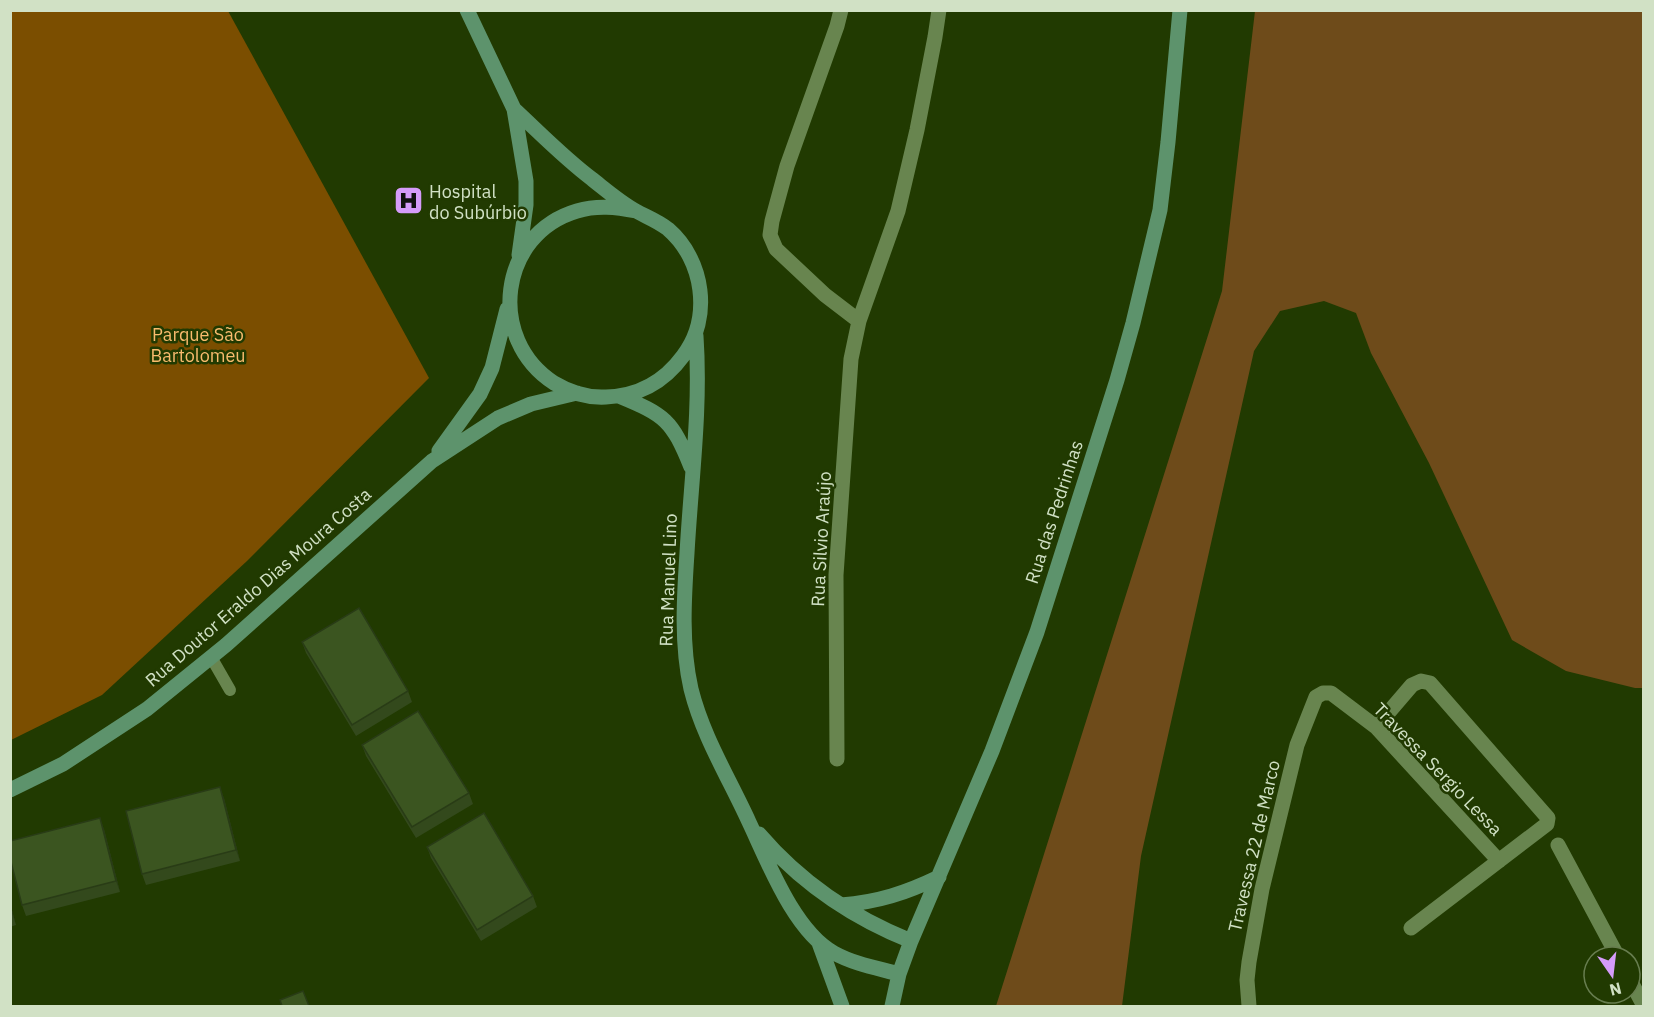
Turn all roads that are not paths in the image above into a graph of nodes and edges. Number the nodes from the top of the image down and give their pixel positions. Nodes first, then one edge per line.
1 (468, 10) edge
2 (841, 10) edge
3 (939, 10) edge
4 (1180, 10) edge
5 (514, 109) junction
6 (636, 211) junction
7 (519, 261) junction
8 (509, 300) junction
9 (858, 321) junction
10 (696, 333) junction
11 (577, 393) junction
12 (619, 396) junction
13 (432, 460) junction
14 (692, 470) junction
15 (211, 657) junction
16 (230, 690) dead end
17 (1316, 697) joint
18 (1376, 727) junction
19 (837, 759) dead end
20 (10, 790) edge
21 (749, 822) junction
22 (1558, 845) dead end
23 (1499, 861) junction
24 (939, 877) junction
25 (842, 905) junction
26 (1410, 928) dead end
27 (911, 942) junction
28 (819, 943) junction
29 (1611, 945) edge
30 (899, 974) junction
31 (842, 1006) edge
32 (892, 1006) edge
33 (1249, 1006) edge

1 - 5 main road
2 - 9 street
3 - 9 street, Rua Silvio Araújo
4 - 24 main road, Rua das Pedrinhas
5 - 6 main road
5 - 7 main road
6 - 7 main road
6 - 10 main road
7 - 8 main road
8 - 11 main road
8 - 13 main road, Rua Doutor Eraldo Dias Moura Costa
9 - 19 street, Rua Silvio Araújo
10 - 12 main road
10 - 14 main road, Rua Manuel Lino
11 - 12 main road
11 - 13 main road, Rua Doutor Eraldo Dias Moura Costa
12 - 14 main road, Rua Manuel Lino
13 - 15 main road, Rua Doutor Eraldo Dias Moura Costa
14 - 21 main road, Rua Manuel Lino
15 - 16 lane
15 - 20 main road, Rua Doutor Eraldo Dias Moura Costa
17 - 18 street, Travessa Sergio Lessa
17 - 33 street, Travessa 22 de Marco
18 - 23 street, Travessa Sergio Lessa
18 - 23 street
21 - 25 main road, Rua Manuel Lino
21 - 28 main road, Rua Manuel Lino
22 - 29 street
23 - 26 street
24 - 25 main road
24 - 27 main road, Rua das Pedrinhas
25 - 27 main road, Rua Manuel Lino
27 - 30 main road, Rua das Pedrinhas
28 - 30 main road, Rua Manuel Lino
28 - 31 main road
30 - 32 main road, Rua das Pedrinhas

